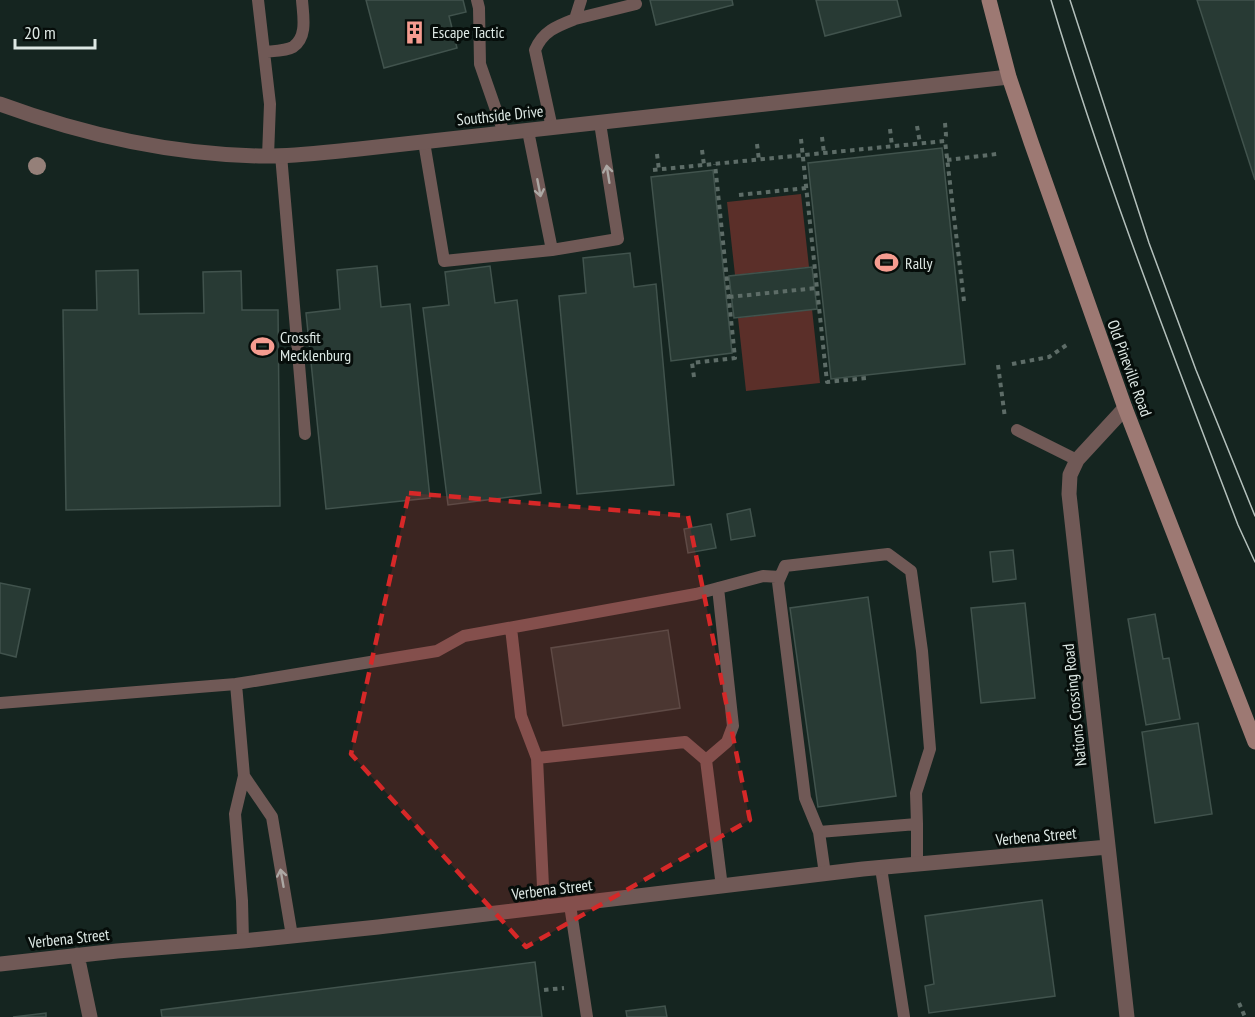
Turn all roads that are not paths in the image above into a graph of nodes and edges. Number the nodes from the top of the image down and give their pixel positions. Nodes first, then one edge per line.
1 (258, 0) edge
2 (302, 0) edge
3 (477, 0) edge
4 (581, 0) edge
5 (988, 0) edge
6 (636, 4) dead end
7 (575, 19) junction
8 (264, 52) junction
9 (1009, 77) junction
10 (0, 104) edge
11 (600, 123) junction
12 (552, 128) junction
13 (528, 131) junction
14 (504, 133) junction
15 (424, 142) junction
16 (274, 156) junction
17 (552, 250) junction
18 (1125, 408) junction
19 (1011, 427) road end
20 (305, 434) dead end
21 (1077, 460) junction
22 (780, 577) junction
23 (718, 588) junction
24 (510, 628) junction
25 (236, 684) junction
26 (0, 703) edge
27 (1255, 742) edge
28 (537, 758) junction
29 (706, 760) junction
30 (244, 776) junction
31 (917, 824) junction
32 (819, 832) junction
33 (1108, 848) junction
34 (917, 865) junction
35 (881, 868) junction
36 (825, 874) junction
37 (723, 887) junction
38 (570, 905) junction
39 (544, 908) junction
40 (292, 936) junction
41 (243, 941) junction
42 (77, 955) junction
43 (0, 964) edge
44 (90, 1017) edge
45 (587, 1017) edge
46 (904, 1017) edge
47 (1127, 1017) edge

1 - 8 lane
2 - 8 lane
3 - 14 lane
4 - 7 lane
5 - 9 street, Old Pineville Road
6 - 7 lane
7 - 12 lane
8 - 16 lane
9 - 11 street, Southside Drive
9 - 18 street, Old Pineville Road
10 - 16 street, Southside Drive
11 - 12 street, Southside Drive
17 -> 11 lane
12 - 13 street, Southside Drive
13 - 14 street, Southside Drive
13 -> 17 lane
14 - 15 street, Southside Drive
15 - 16 street, Southside Drive
15 - 17 lane
16 - 20 lane
18 - 21 street, Nations Crossing Road
18 - 27 street, Old Pineville Road
19 - 21 lane
21 - 33 street, Nations Crossing Road
22 - 23 lane
22 - 31 lane
22 - 32 lane
23 - 24 lane
23 - 29 lane
24 - 25 lane
24 - 28 lane
25 - 26 lane
25 - 30 lane
28 - 29 lane
28 - 39 lane
29 - 37 lane
40 -> 30 lane
30 - 41 lane
31 - 32 lane
31 - 34 lane
32 - 36 lane
33 - 34 street, Verbena Street
33 - 47 street, Nations Crossing Road
34 - 35 street, Verbena Street
35 - 36 street, Verbena Street
35 - 46 lane
36 - 37 street, Verbena Street
37 - 38 street, Verbena Street
38 - 39 street, Verbena Street
38 - 45 lane
39 - 40 street, Verbena Street
40 - 41 street, Verbena Street
41 - 42 street, Verbena Street
42 - 43 street, Verbena Street
42 - 44 street

